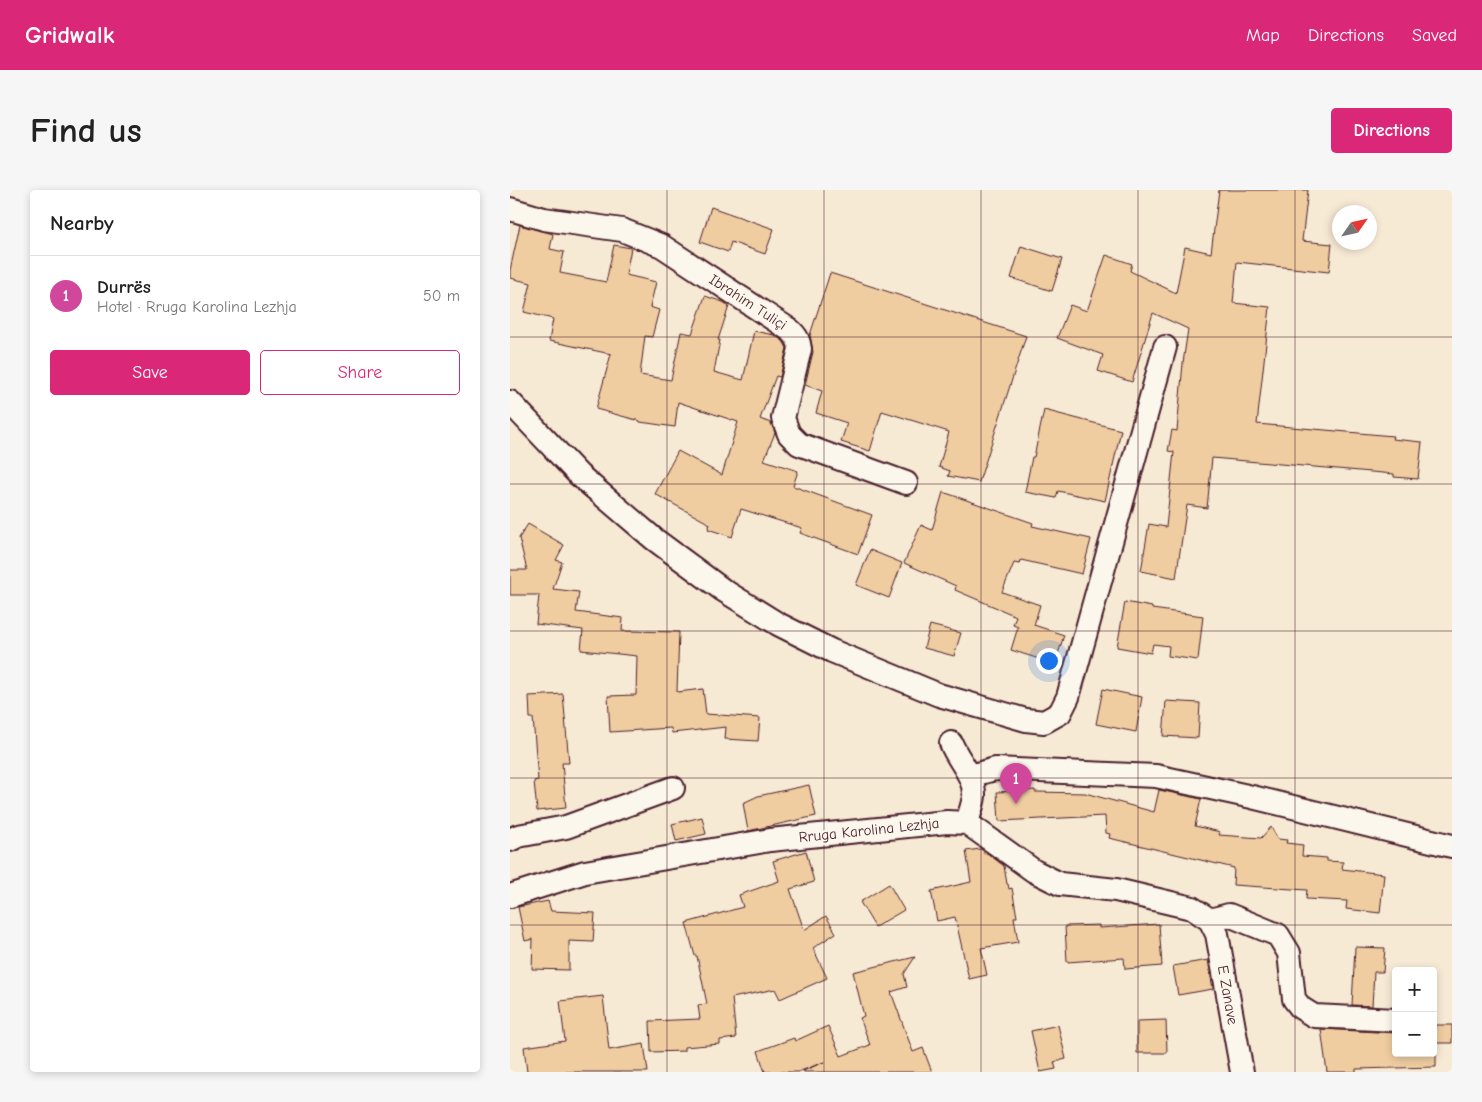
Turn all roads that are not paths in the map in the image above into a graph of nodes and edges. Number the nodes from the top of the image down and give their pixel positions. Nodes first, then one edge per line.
1 (510, 209) edge
2 (1165, 347) dead end
3 (510, 402) edge
4 (906, 483) dead end
5 (951, 743) dead end
6 (970, 776) junction
7 (673, 788) dead end
8 (968, 823) junction
9 (510, 840) edge
10 (1452, 846) edge
11 (510, 896) edge
12 (1210, 920) junction
13 (1392, 1020) edge
14 (1242, 1072) edge

1 - 4 street, Ibrahim Tuliçi
2 - 3 street
5 - 6 street
6 - 8 street
6 - 10 street
7 - 9 street
8 - 11 street, Rruga Karolina Lezhja
8 - 12 street
12 - 13 street
12 - 14 street, E Zanave

